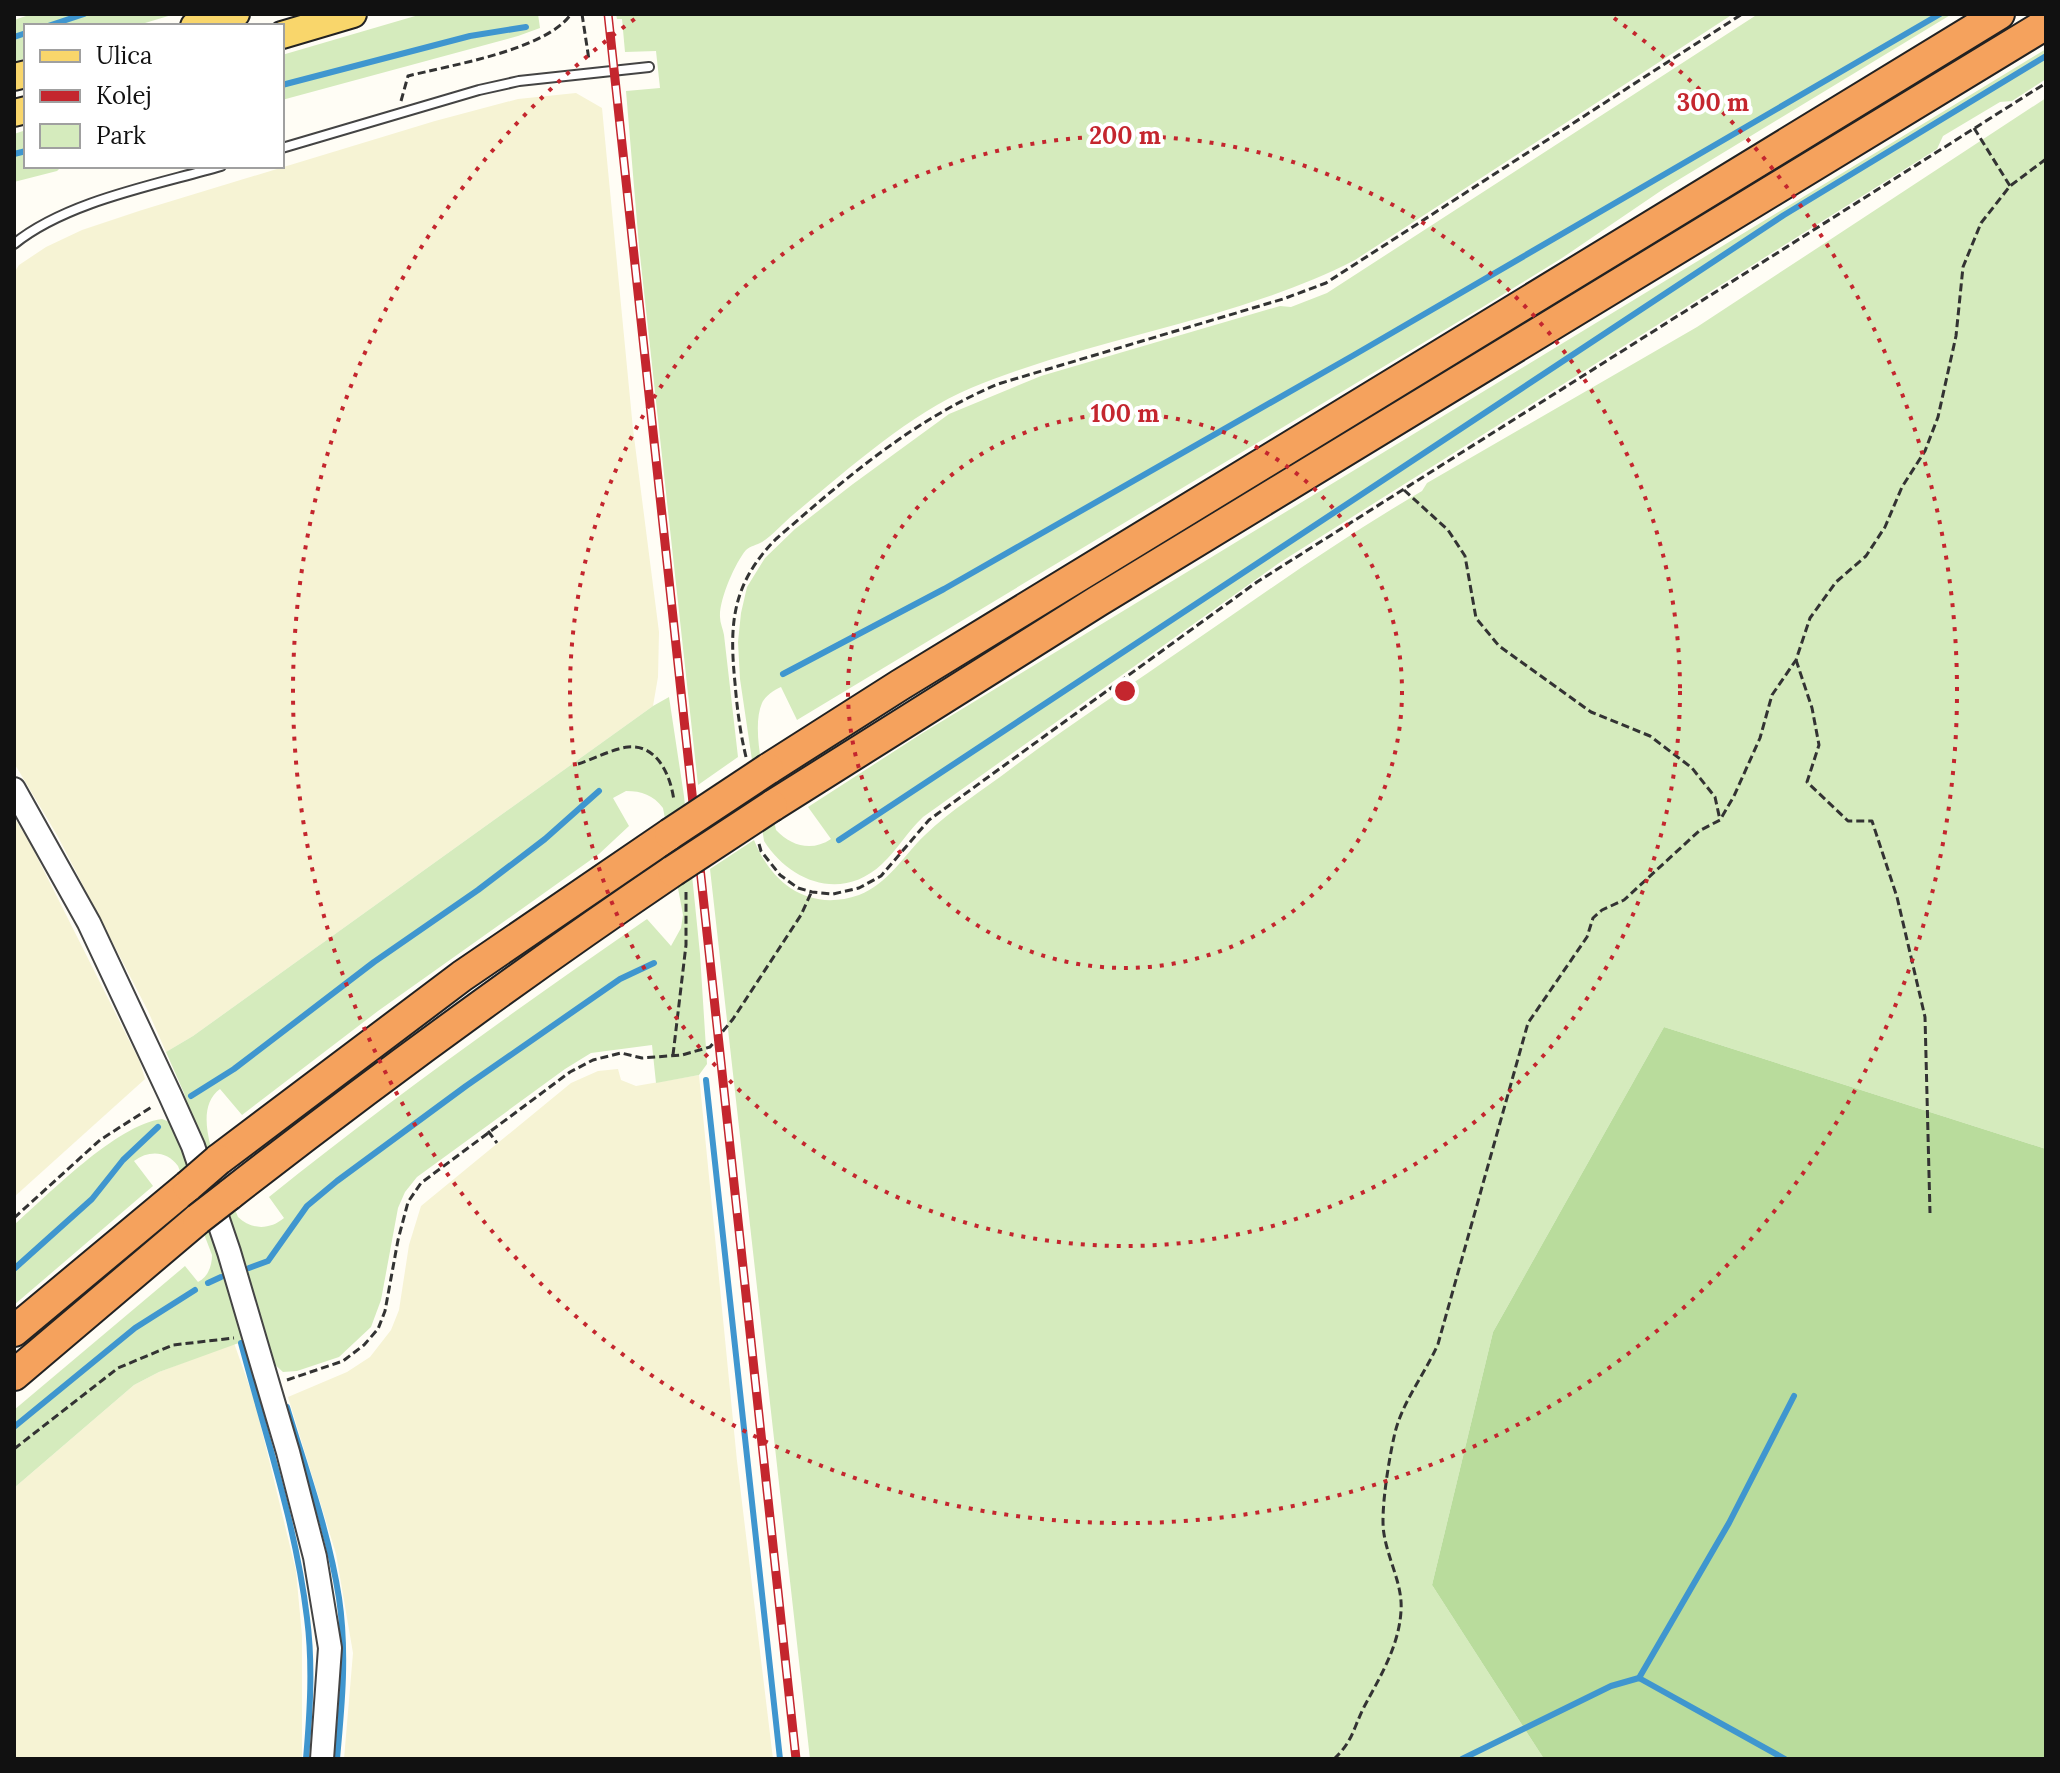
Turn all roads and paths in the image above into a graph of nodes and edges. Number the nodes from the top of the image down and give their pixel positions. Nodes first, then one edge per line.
1 (236, 14) edge
2 (353, 14) edge
3 (571, 14) edge
4 (582, 14) edge
5 (1999, 14) edge
6 (201, 24) edge
7 (2046, 24) edge
8 (284, 34) edge
9 (649, 67) dead end
10 (591, 72) junction
11 (400, 113) junction
12 (1974, 128) dead end
13 (284, 147) edge
14 (2046, 159) edge
15 (215, 168) edge
16 (2010, 186) junction
17 (14, 244) edge
18 (1404, 490) dead end
19 (1796, 660) junction
20 (14, 789) edge
21 (1720, 820) junction
22 (812, 892) dead end
23 (170, 1095) junction
24 (488, 1131) junction
25 (497, 1143) dead end
26 (1930, 1213) dead end
27 (14, 1218) edge
28 (14, 1331) edge
29 (253, 1335) junction
30 (14, 1375) edge
31 (269, 1387) junction
32 (14, 1449) edge
33 (322, 1759) edge
34 (1334, 1759) edge

1 - 6 main road
2 - 8 main road
3 - 11 path
4 - 10 path
5 - 28 highway, bridge
7 - 30 highway, bridge
9 - 10 lane
10 - 11 lane
11 - 13 lane
12 - 16 path
14 - 16 path
15 - 17 lane
16 - 19 path
18 - 21 path
19 - 21 path
19 - 26 path
20 - 23 street
21 - 34 path
22 - 24 path
23 - 27 path
23 - 29 street
24 - 25 path
24 - 31 path
29 - 31 street
29 - 32 path
31 - 33 street

